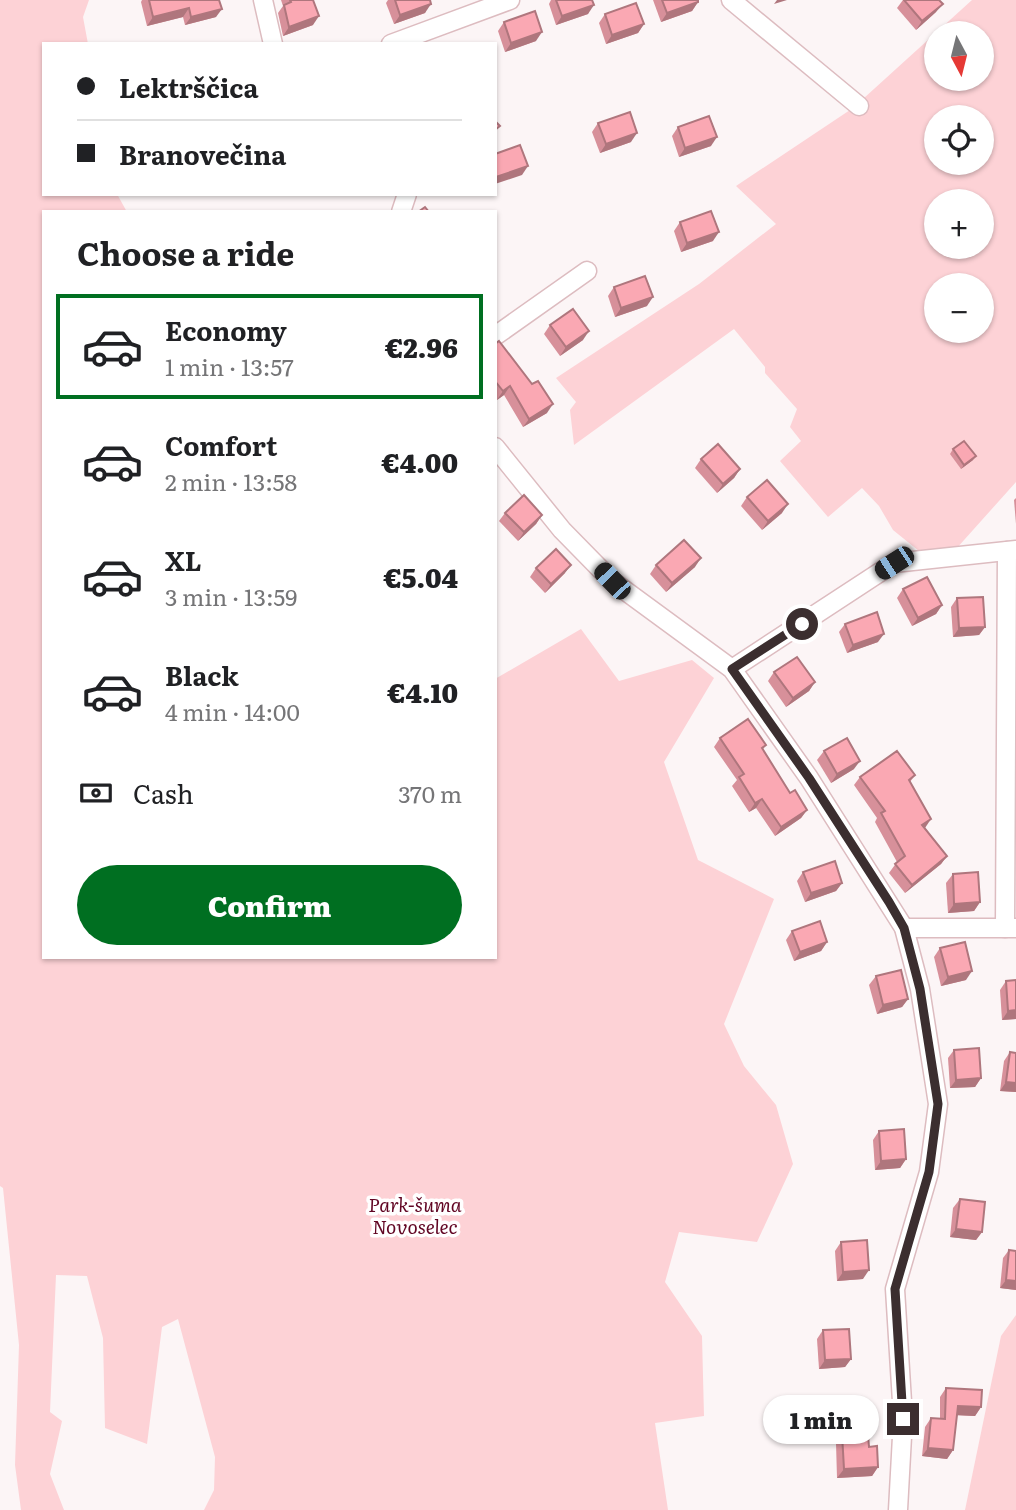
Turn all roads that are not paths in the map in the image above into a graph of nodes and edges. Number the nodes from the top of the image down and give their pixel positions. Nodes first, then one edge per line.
1 (263, 0) edge
2 (510, 0) edge
3 (731, 0) edge
4 (273, 42) edge
5 (396, 42) edge
6 (859, 106) dead end
7 (587, 271) dead end
8 (497, 335) edge
9 (497, 449) edge
10 (1012, 550) edge
11 (732, 669) junction
12 (904, 928) junction
13 (1010, 928) edge
14 (898, 1510) edge

1 - 4 street
2 - 5 street
3 - 6 street
7 - 8 street
9 - 11 street
10 - 11 street
10 - 13 street
11 - 12 street
12 - 13 street
12 - 14 street

